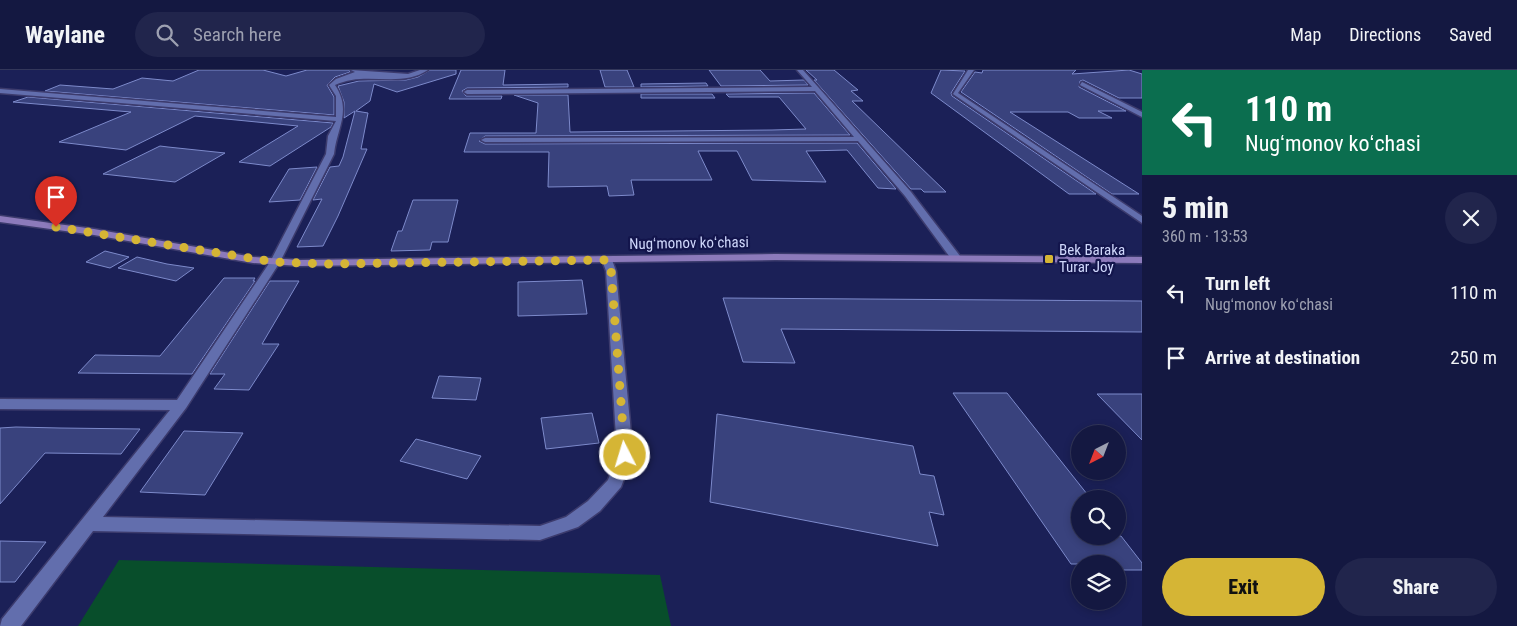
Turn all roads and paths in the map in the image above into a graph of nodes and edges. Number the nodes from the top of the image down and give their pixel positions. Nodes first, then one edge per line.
1 (425, 70) edge
2 (800, 70) edge
3 (971, 70) edge
4 (358, 71) edge
5 (1082, 84) dead end
6 (815, 89) junction
7 (0, 91) edge
8 (14, 91) junction
9 (467, 92) dead end
10 (0, 97) edge
11 (1142, 115) edge
12 (340, 119) junction
13 (860, 139) junction
14 (485, 140) dead end
15 (0, 219) edge
16 (1142, 220) edge
17 (956, 258) junction
18 (607, 260) junction
19 (1142, 260) edge
20 (275, 262) junction
21 (0, 404) edge
22 (181, 406) junction
23 (89, 524) junction
24 (8, 626) edge

1 - 4 street
2 - 6 street
3 - 16 street
4 - 12 street
5 - 11 street
6 - 9 street
6 - 13 street
7 - 8 street
8 - 10 street
8 - 12 street
12 - 20 street
13 - 14 street
13 - 17 street
15 - 20 main road, Nugʻmonov koʻchasi
17 - 18 main road, Nugʻmonov koʻchasi
17 - 19 main road, Nugʻmonov koʻchasi
18 - 20 main road, Nugʻmonov koʻchasi
18 - 23 street
20 - 22 street
21 - 22 street
22 - 23 street
23 - 24 street

